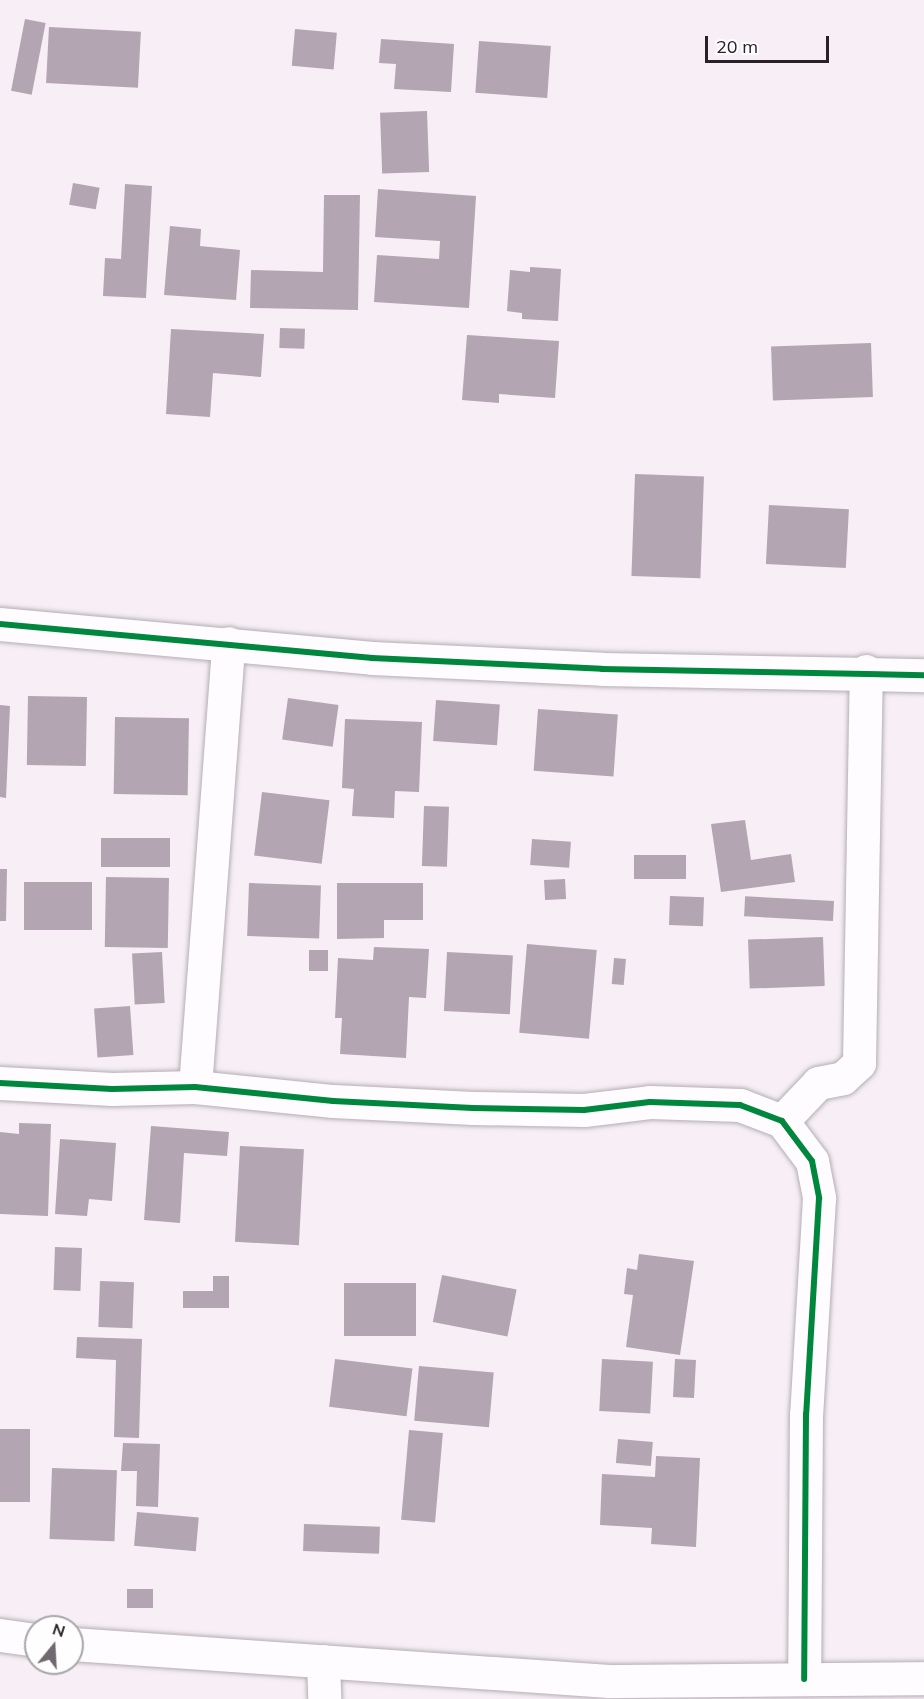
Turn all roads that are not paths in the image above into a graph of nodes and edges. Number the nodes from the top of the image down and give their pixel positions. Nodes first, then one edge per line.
1 (0, 624) edge
2 (228, 643) junction
3 (866, 671) junction
4 (924, 675) edge
5 (0, 1083) edge
6 (195, 1087) junction
7 (782, 1121) junction
8 (0, 1635) edge
9 (24, 1638) edge
10 (84, 1645) edge
11 (323, 1661) junction
12 (924, 1678) edge
13 (804, 1679) junction
14 (324, 1699) edge

1 - 2 street
2 - 3 street
2 - 6 street
3 - 4 street
3 - 7 street
5 - 6 street
6 - 7 street
7 - 13 street
8 - 9 street
10 - 11 street
11 - 13 street
11 - 14 street
12 - 13 street

